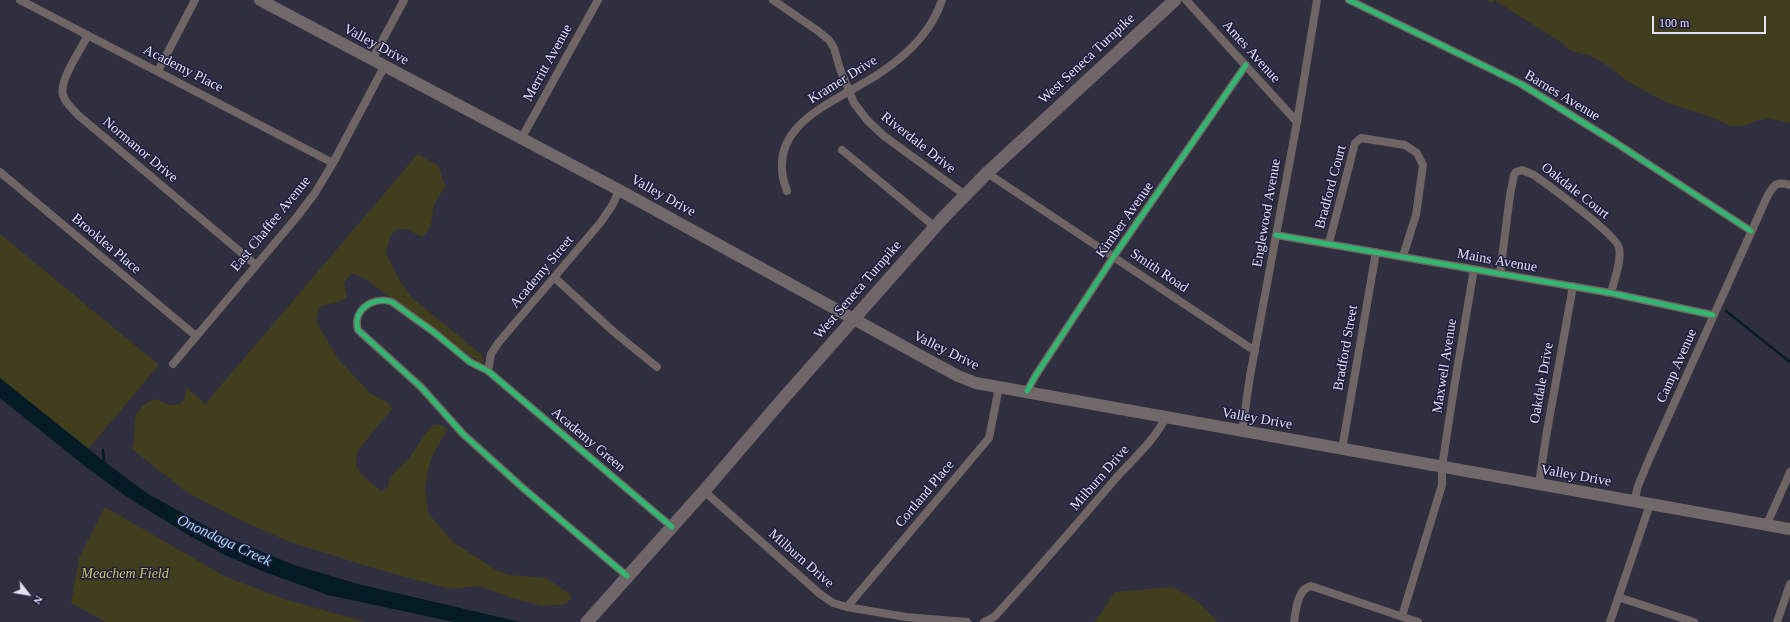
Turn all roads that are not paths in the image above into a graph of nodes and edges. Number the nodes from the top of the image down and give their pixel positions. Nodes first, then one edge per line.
1 (20, 0) edge
2 (195, 0) edge
3 (260, 0) edge
4 (404, 0) edge
5 (598, 0) edge
6 (773, 0) edge
7 (942, 0) edge
8 (1174, 0) edge
9 (1186, 0) edge
10 (1317, 0) edge
11 (1349, 0) edge
12 (88, 35) junction
13 (372, 60) junction
14 (1246, 65) junction
15 (384, 67) junction
16 (158, 71) junction
17 (849, 92) junction
18 (1297, 122) junction
19 (522, 140) junction
20 (842, 150) dead end
21 (333, 163) junction
22 (0, 172) edge
23 (987, 173) junction
24 (1790, 185) edge
25 (619, 190) junction
26 (787, 191) dead end
27 (965, 195) junction
28 (935, 227) junction
29 (1752, 231) junction
30 (1276, 235) junction
31 (1329, 243) junction
32 (1376, 252) junction
33 (1114, 256) junction
34 (1403, 256) junction
35 (256, 265) junction
36 (1474, 269) junction
37 (1500, 274) junction
38 (555, 278) junction
39 (1573, 286) junction
40 (1611, 293) junction
41 (1713, 315) junction
42 (854, 318) junction
43 (196, 336) junction
44 (1255, 351) junction
45 (172, 364) dead end
46 (657, 367) dead end
47 (488, 371) junction
48 (999, 387) junction
49 (1028, 391) junction
50 (1166, 417) junction
51 (1242, 431) junction
52 (1342, 449) junction
53 (1442, 467) junction
54 (1790, 472) edge
55 (1539, 484) junction
56 (704, 492) junction
57 (1634, 502) junction
58 (1650, 504) junction
59 (1767, 524) junction
60 (672, 527) junction
61 (1790, 529) edge
62 (627, 576) junction
63 (1790, 584) edge
64 (1618, 596) junction
65 (847, 607) junction
66 (1402, 616) junction
67 (592, 617) edge
68 (968, 622) edge
69 (984, 622) edge
70 (1294, 622) edge
71 (1418, 622) edge
72 (1610, 622) edge
73 (1694, 622) edge
74 (1777, 622) edge

1 - 12 street, Academy Place
2 - 16 street
3 - 13 main road, Valley Drive
4 - 13 street
5 - 19 street, Merritt Avenue
6 - 17 street, Riverdale Drive
7 - 17 street, Kramer Drive
8 - 23 main road, West Seneca Turnpike
9 - 14 street, Ames Avenue
10 - 18 street, Englewood Avenue
11 - 29 street, Barnes Avenue
12 - 16 street, Academy Place
12 - 35 street, Normanor Drive
13 - 15 main road, Valley Drive
14 - 18 street, Ames Avenue
14 - 33 street, Kimber Avenue
15 - 19 main road, Valley Drive
15 - 21 street, East Chaffee Avenue
16 - 21 street, Academy Place
17 - 26 street, Kramer Drive
17 - 27 street, Riverdale Drive
18 - 30 street, Englewood Avenue
19 - 25 main road, Valley Drive
20 - 28 street
21 - 35 street, East Chaffee Avenue
22 - 43 street, Brooklea Place
23 - 27 main road, West Seneca Turnpike
23 - 33 street, Smith Road
24 - 29 street, Camp Avenue
25 - 38 street, Academy Street
25 - 42 main road, Valley Drive
27 - 28 main road, West Seneca Turnpike
28 - 42 main road, West Seneca Turnpike
29 - 41 street, Camp Avenue
30 - 31 street, Mains Avenue
30 - 44 street, Englewood Avenue
31 - 32 street, Mains Avenue
31 - 34 street, Bradford Court
32 - 34 street, Mains Avenue
32 - 52 street, Bradford Street
33 - 44 street, Smith Road
33 - 49 street, Kimber Avenue
34 - 36 street, Mains Avenue
35 - 43 street, East Chaffee Avenue
36 - 37 street, Mains Avenue
36 - 53 street, Maxwell Avenue
37 - 39 street, Mains Avenue
37 - 40 street, Oakdale Court
38 - 46 street
38 - 47 street, Academy Street
39 - 40 street, Mains Avenue
39 - 55 street, Oakdale Drive
40 - 41 street, Mains Avenue
41 - 57 street, Camp Avenue
42 - 48 main road, Valley Drive
42 - 56 main road, West Seneca Turnpike
43 - 45 street, East Chaffee Avenue
44 - 51 street, Englewood Avenue
47 - 60 street, Academy Green
47 - 62 street, Academy Green
48 - 49 main road, Valley Drive
48 - 65 street, Cortland Place
49 - 50 main road, Valley Drive
50 - 51 main road, Valley Drive
50 - 69 street, Milburn Drive
51 - 52 main road, Valley Drive
52 - 53 main road, Valley Drive
53 - 55 main road, Valley Drive
53 - 66 street, Maxwell Avenue
54 - 59 street
55 - 57 main road, Valley Drive
56 - 60 main road, West Seneca Turnpike
56 - 65 street, Milburn Drive
57 - 58 main road, Valley Drive
58 - 59 main road, Valley Drive
58 - 64 street
59 - 61 main road, Valley Drive
60 - 62 main road, West Seneca Turnpike
62 - 67 main road, West Seneca Turnpike
63 - 74 street
64 - 72 street
64 - 73 street
65 - 68 street, Milburn Drive
66 - 70 street
66 - 71 street

